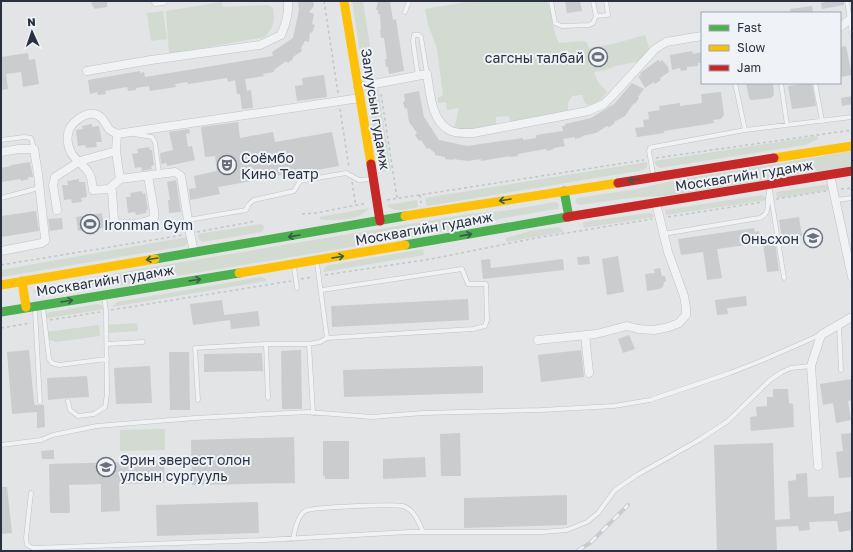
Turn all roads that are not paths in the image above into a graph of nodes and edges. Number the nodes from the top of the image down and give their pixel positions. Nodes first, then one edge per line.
1 (288, 1) edge
2 (344, 1) edge
3 (409, 1) edge
4 (551, 1) edge
5 (593, 1) edge
6 (606, 1) edge
7 (847, 1) edge
8 (406, 12) dead end
9 (596, 16) junction
10 (850, 19) edge
11 (841, 26) edge
12 (852, 34) edge
13 (701, 36) edge
14 (87, 71) dead end
15 (427, 74) junction
16 (418, 76) junction
17 (735, 84) edge
18 (781, 84) edge
19 (816, 84) edge
20 (358, 87) junction
21 (360, 98) junction
22 (852, 116) edge
23 (822, 121) junction
24 (788, 125) junction
25 (745, 130) junction
26 (127, 132) junction
27 (117, 134) junction
28 (1, 140) edge
29 (852, 146) edge
30 (34, 149) junction
31 (116, 150) junction
32 (1, 152) edge
33 (80, 161) junction
34 (852, 172) edge
35 (160, 174) junction
36 (830, 175) junction
37 (148, 176) junction
38 (653, 177) junction
39 (373, 178) junction
40 (120, 179) junction
41 (769, 187) junction
42 (40, 188) junction
43 (109, 189) junction
44 (564, 191) junction
45 (1, 198) edge
46 (852, 198) edge
47 (770, 200) junction
48 (835, 200) junction
49 (656, 203) junction
50 (58, 210) dead end
51 (569, 217) junction
52 (188, 220) junction
53 (380, 221) junction
54 (662, 234) junction
55 (1, 251) edge
56 (194, 252) junction
57 (316, 260) junction
58 (293, 264) junction
59 (852, 277) edge
60 (784, 278) dead end
61 (22, 281) junction
62 (1, 285) edge
63 (297, 288) dead end
64 (322, 290) junction
65 (104, 295) junction
66 (34, 306) junction
67 (1, 312) edge
68 (852, 317) edge
69 (839, 325) junction
70 (821, 334) junction
71 (585, 335) junction
72 (327, 338) junction
73 (538, 340) dead end
74 (143, 342) dead end
75 (106, 344) junction
76 (266, 344) junction
77 (310, 344) junction
78 (107, 359) junction
79 (811, 366) junction
80 (841, 370) dead end
81 (589, 373) dead end
82 (268, 398) dead end
83 (198, 400) dead end
84 (68, 401) dead end
85 (40, 402) dead end
86 (313, 413) junction
87 (1, 445) edge
88 (818, 466) dead end
89 (31, 493) dead end
90 (423, 532) junction
91 (293, 539) junction

1 - 14 street
2 - 20 main road, Залуусын гудамж
3 - 8 lane
4 - 9 lane
5 - 9 lane
6 - 9 lane
7 - 10 lane
10 - 11 street
10 - 12 lane
13 - 15 street
15 - 16 street
15 - 16 lane
16 - 20 street
17 - 25 lane
18 - 24 lane
19 - 23 lane
20 - 21 main road, Залуусын гудамж
21 - 26 street
21 - 39 main road, Залуусын гудамж
22 - 23 lane
23 - 24 lane
24 - 25 lane
25 - 38 lane
26 - 27 street
26 - 35 lane
27 - 31 street
27 - 33 street
28 - 30 lane
29 - 38 main road, Москвагийн гудамж
30 - 32 street
30 - 42 street
31 - 33 street
31 - 40 street
33 - 43 street
33 - 50 street
34 - 36 main road, Москвагийн гудамж
35 - 37 street
35 - 52 street
36 - 41 main road, Москвагийн гудамж
36 - 48 street
37 - 40 street
37 - 43 street
38 -> 44 main road, Москвагийн гудамж
39 - 52 lane
39 - 53 main road, Залуусын гудамж
40 - 43 street
41 - 47 lane
41 - 49 main road, Москвагийн гудамж
42 - 45 lane
42 - 55 street
44 - 51 main road
44 -> 53 main road, Москвагийн гудамж
46 - 48 lane
47 - 54 lane
47 - 60 lane
48 - 59 street
49 - 51 main road, Москвагийн гудамж
49 - 54 street
57 -> 51 main road, Москвагийн гудамж
52 - 56 street
53 -> 56 main road, Москвагийн гудамж
54 - 71 street
56 -> 61 main road, Москвагийн гудамж
57 - 58 main road, Москвагийн гудамж
57 - 64 lane
58 - 63 lane
65 -> 58 main road, Москвагийн гудамж
61 - 62 main road, Москвагийн гудамж
61 - 66 main road
64 - 72 lane
64 - 72 lane
66 -> 65 main road, Москвагийн гудамж
65 - 75 lane
66 - 67 main road, Москвагийн гудамж
66 - 78 lane
66 - 85 lane
68 - 69 street
69 - 70 street
69 - 80 lane
70 - 79 street
70 - 86 lane
71 - 73 street
71 - 81 street
72 - 77 lane
74 - 75 lane
75 - 78 lane
76 - 77 lane
76 - 82 lane
76 - 83 lane
77 - 86 lane
78 - 84 lane
79 - 88 street
79 - 90 lane
86 - 87 lane
89 - 91 lane
90 - 91 lane
90 - 91 lane

